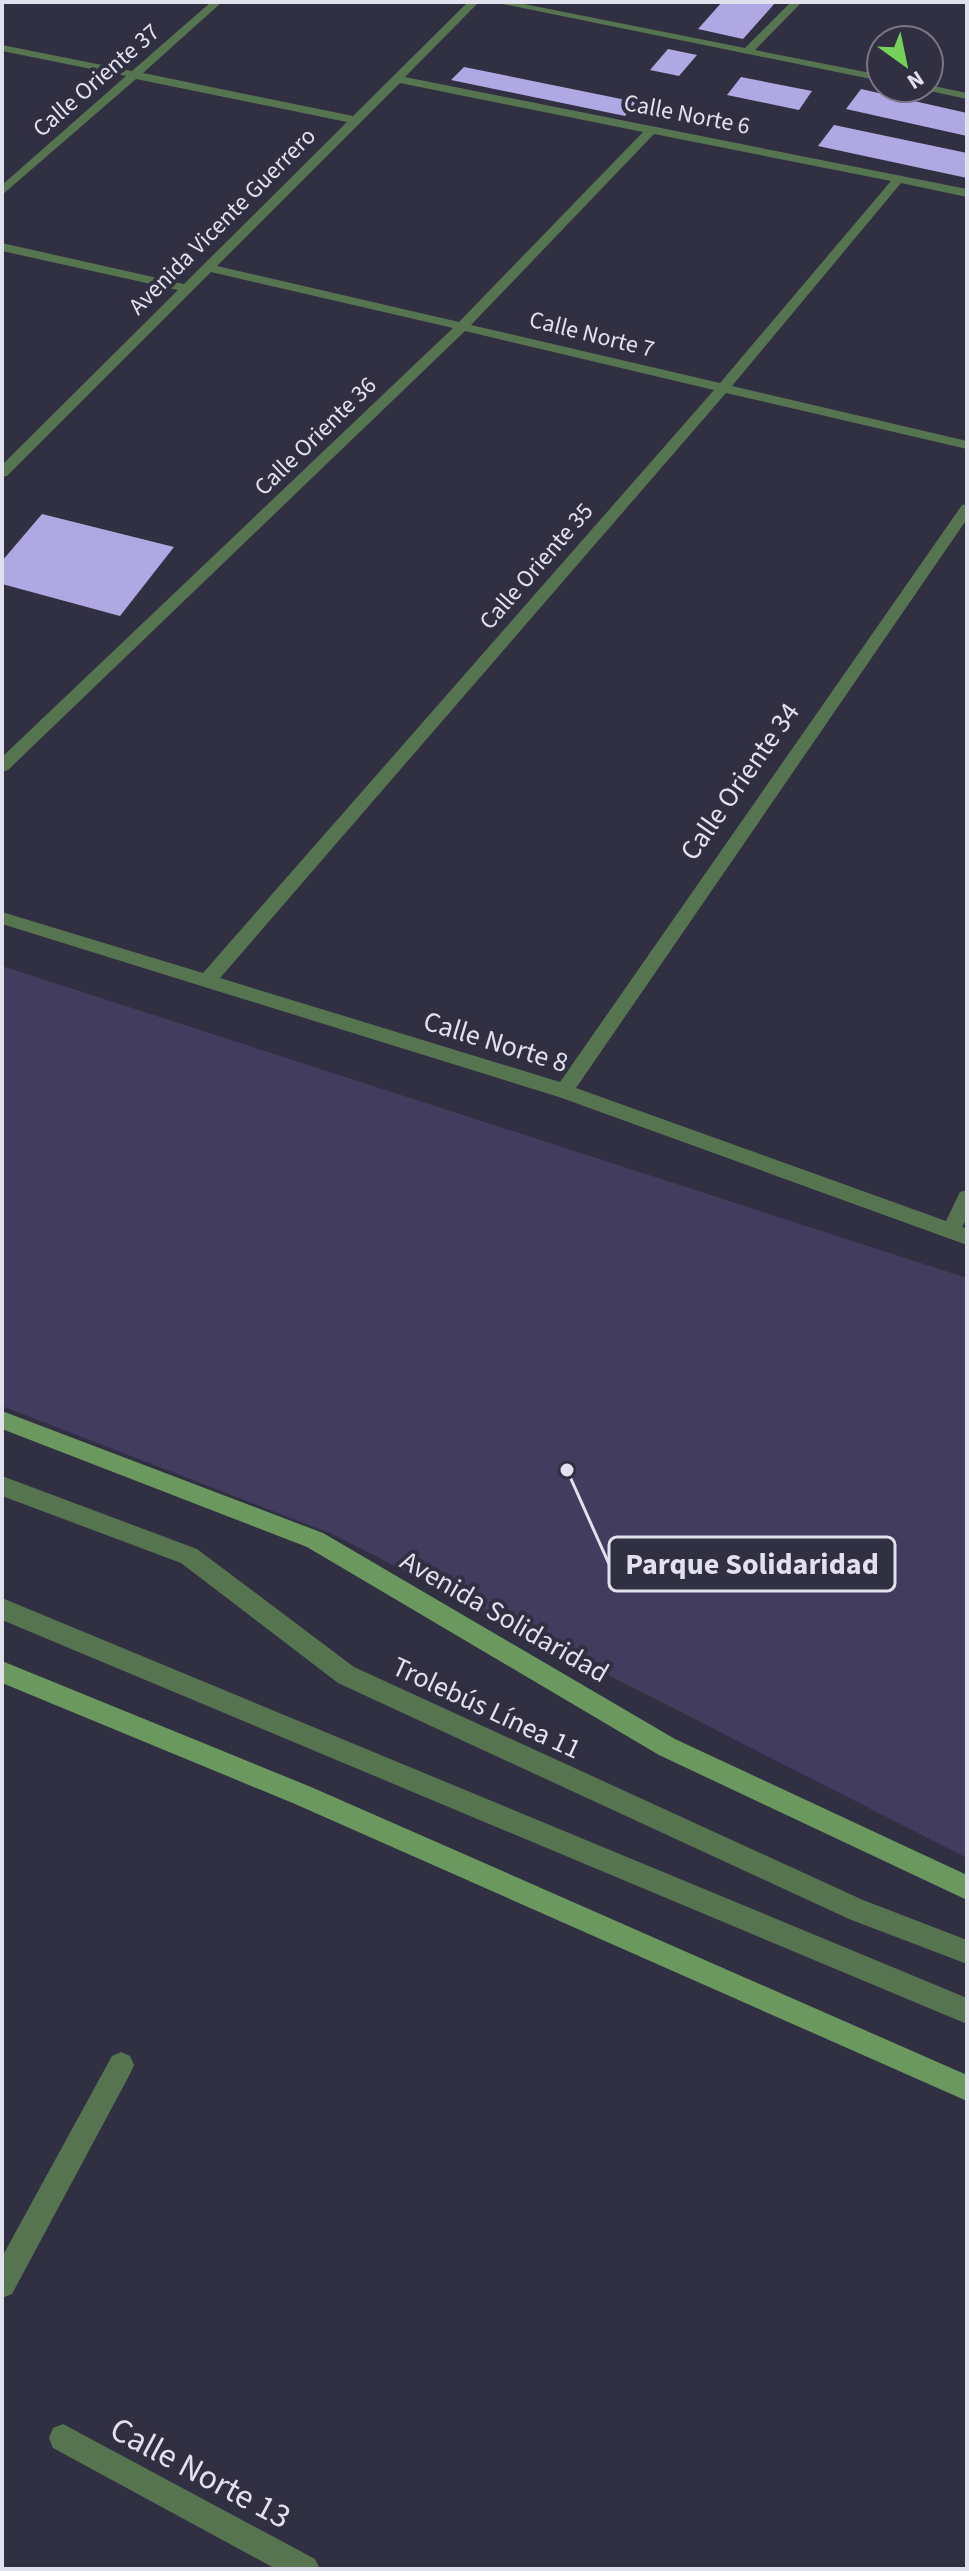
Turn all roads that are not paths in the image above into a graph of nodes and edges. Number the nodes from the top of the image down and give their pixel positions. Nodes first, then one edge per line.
1 (217, 2) edge
2 (474, 2) edge
3 (498, 2) edge
4 (797, 2) edge
5 (2, 48) edge
6 (749, 50) junction
7 (137, 75) junction
8 (865, 75) edge
9 (398, 79) junction
10 (945, 91) edge
11 (967, 96) edge
12 (356, 120) junction
13 (651, 130) junction
14 (898, 180) junction
15 (2, 191) edge
16 (967, 193) edge
17 (2, 247) edge
18 (207, 267) junction
19 (186, 288) junction
20 (463, 326) junction
21 (723, 388) junction
22 (967, 445) edge
23 (2, 473) edge
24 (967, 508) edge
25 (2, 766) edge
26 (2, 918) edge
27 (207, 981) junction
28 (564, 1091) junction
29 (967, 1198) edge
30 (958, 1234) edge
31 (2, 1420) edge
32 (2, 1486) edge
33 (2, 1609) edge
34 (2, 1672) edge
35 (967, 1888) edge
36 (967, 1952) edge
37 (967, 2011) edge
38 (121, 2065) dead end
39 (967, 2088) edge
40 (2, 2284) edge
41 (63, 2438) dead end
42 (305, 2569) edge

1 - 7 street, Calle Oriente 37
2 - 9 street, Avenida Vicente Guerrero
3 - 6 street
4 - 6 street
5 - 7 street
6 - 8 street
7 - 12 street
7 - 15 street, Calle Oriente 37
9 - 12 street, Avenida Vicente Guerrero
9 - 13 street, Calle Norte 6
10 - 11 street
12 - 18 street, Avenida Vicente Guerrero
13 - 14 street, Calle Norte 6
13 - 20 street, Calle Oriente 36
14 - 16 street, Calle Norte 6
14 - 21 street, Calle Oriente 35
17 - 19 street
18 - 19 street, Avenida Vicente Guerrero
18 - 20 street, Calle Norte 7
19 - 23 street, Avenida Vicente Guerrero
20 - 21 street, Calle Norte 7
20 - 25 street, Calle Oriente 36
21 - 22 street, Calle Norte 7
21 - 27 street, Calle Oriente 35
24 - 28 street, Calle Oriente 34
26 - 27 street, Calle Norte 8
27 - 28 street, Calle Norte 8
28 - 30 street, Calle Norte 8
29 - 30 street
31 - 35 street, Avenida Solidaridad
32 - 36 street, Trolebús Línea 11
33 - 37 street
34 - 39 street
38 - 40 street
41 - 42 street, Calle Norte 13

